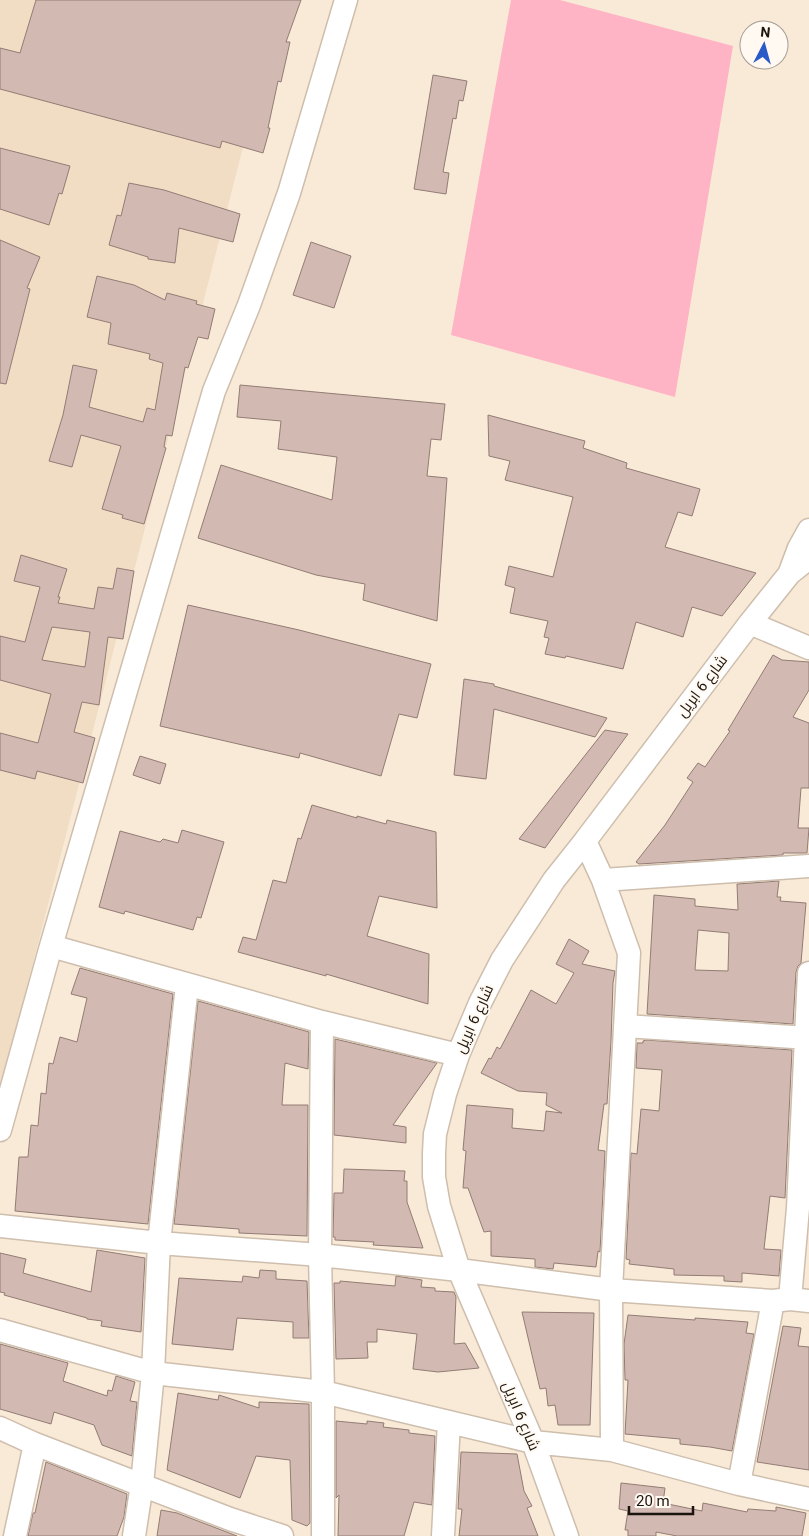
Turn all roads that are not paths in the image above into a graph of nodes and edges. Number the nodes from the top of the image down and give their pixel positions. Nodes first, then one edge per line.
1 (346, 0) edge
2 (809, 530) edge
3 (809, 558) edge
4 (790, 573) junction
5 (750, 623) junction
6 (809, 648) edge
7 (585, 841) junction
8 (809, 866) edge
9 (603, 880) junction
10 (51, 946) junction
11 (809, 973) edge
12 (187, 985) junction
13 (322, 1022) junction
14 (625, 1026) junction
15 (807, 1038) edge
16 (458, 1055) junction
17 (0, 1130) edge
18 (804, 1208) edge
19 (0, 1226) edge
20 (159, 1243) junction
21 (320, 1255) junction
22 (459, 1270) junction
23 (611, 1290) junction
24 (791, 1300) edge
25 (0, 1330) edge
26 (153, 1374) junction
27 (323, 1392) junction
28 (450, 1422) junction
29 (0, 1428) edge
30 (533, 1442) junction
31 (35, 1444) junction
32 (612, 1450) junction
33 (142, 1484) junction
34 (739, 1484) junction
35 (809, 1499) edge
36 (230, 1527) edge
37 (15, 1536) edge
38 (134, 1536) edge
39 (282, 1536) edge
40 (323, 1536) edge
41 (443, 1536) edge
42 (567, 1536) edge

1 - 10 street
2 - 4 street
3 - 4 street
4 - 5 street, شارع 6 ابريل
5 - 6 street
5 - 7 street, شارع 6 ابريل
7 - 9 street
7 - 16 street, شارع 6 ابريل
8 - 9 street
9 - 14 street
10 - 12 street
10 - 17 street
11 - 15 street
12 - 13 street
12 - 20 street
13 - 16 street
13 - 21 street
14 - 15 street
14 - 23 street
15 - 18 street
16 - 22 street, شارع 6 ابريل
18 - 24 street
19 - 20 street
20 - 21 street
20 - 26 street
21 - 22 street
21 - 27 street
22 - 23 street
22 - 30 street, شارع 6 ابريل
23 - 24 street
23 - 32 street
24 - 34 street
25 - 26 street
26 - 27 street
26 - 33 street
27 - 28 street
27 - 40 street
28 - 30 street
28 - 41 street
29 - 31 street
30 - 32 street
30 - 42 street, شارع 6 ابريل
31 - 33 street
31 - 37 street
32 - 34 street
33 - 36 street
33 - 38 street
34 - 35 street
36 - 39 street

